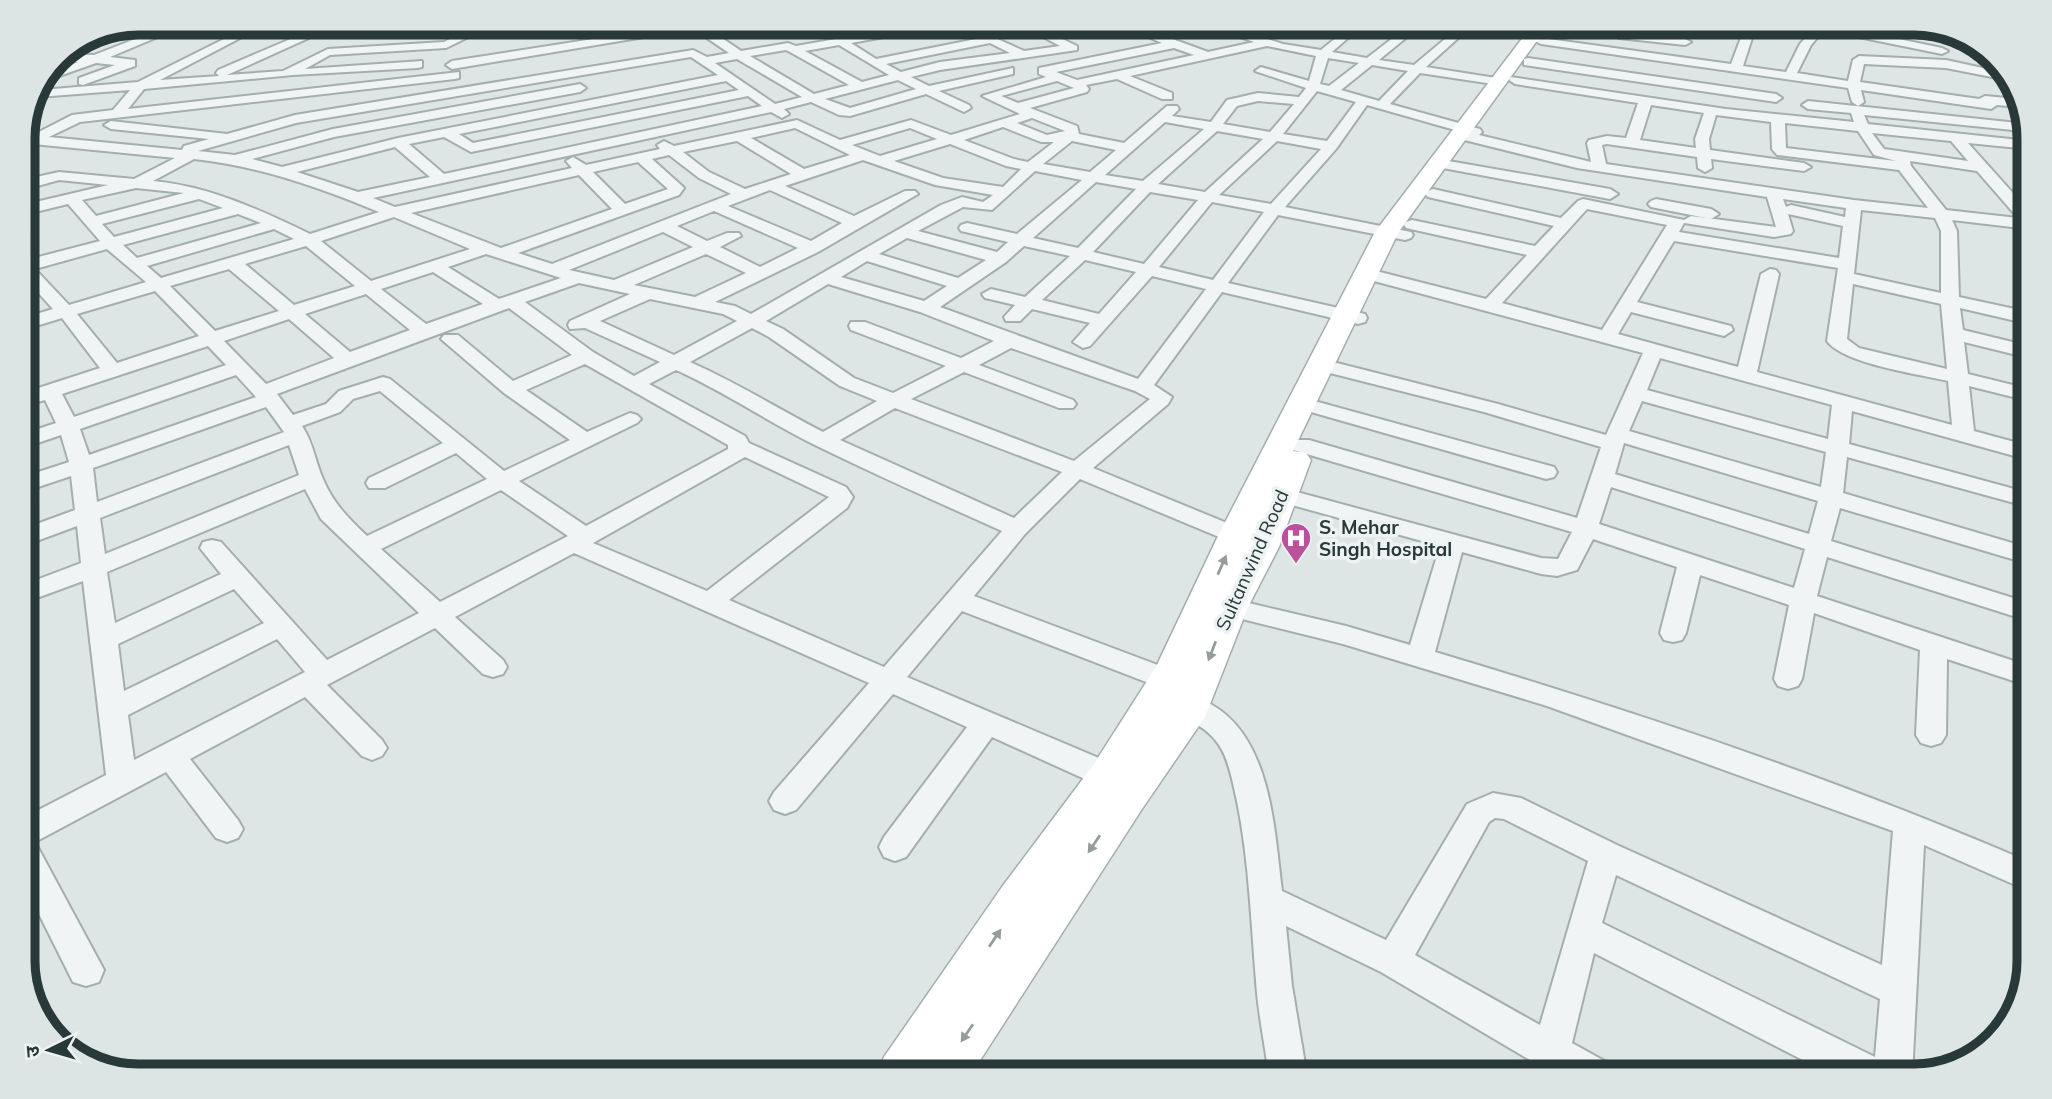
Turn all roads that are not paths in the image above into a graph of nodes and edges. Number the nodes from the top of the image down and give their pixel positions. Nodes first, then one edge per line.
1 (154, 35) edge
2 (240, 35) edge
3 (309, 35) edge
4 (421, 35) edge
5 (466, 35) edge
6 (634, 35) edge
7 (669, 35) edge
8 (710, 35) edge
9 (767, 35) edge
10 (790, 35) edge
11 (884, 35) edge
12 (939, 35) edge
13 (986, 35) edge
14 (1048, 35) edge
15 (1152, 35) edge
16 (1200, 35) edge
17 (1239, 35) edge
18 (1345, 35) edge
19 (1395, 35) edge
20 (1451, 35) edge
21 (1611, 35) dead end
22 (1697, 35) edge
23 (1747, 35) edge
24 (1814, 35) edge
25 (1862, 35) edge
26 (363, 36) dead end
27 (1866, 36) junction
28 (1637, 37) junction
29 (771, 38) junction
30 (991, 39) junction
31 (351, 41) junction
32 (677, 41) junction
33 (841, 41) junction
34 (1117, 41) dead end
35 (1337, 42) junction
36 (1685, 42) junction
37 (1534, 43) edge
38 (1175, 44) junction
39 (955, 45) junction
40 (398, 46) junction
41 (1320, 46) junction
42 (472, 47) dead end
43 (791, 48) junction
44 (1073, 48) junction
45 (1370, 48) junction
46 (1930, 49) junction
47 (1141, 51) junction
48 (328, 52) junction
49 (1628, 53) junction
50 (741, 54) junction
51 (1268, 55) junction
52 (1208, 56) junction
53 (1418, 56) junction
54 (74, 58) edge
55 (1023, 59) junction
56 (1676, 59) junction
57 (1980, 59) edge
58 (95, 60) junction
59 (450, 60) junction
60 (703, 60) junction
61 (1100, 60) junction
62 (1368, 61) junction
63 (874, 63) junction
64 (1946, 64) junction
65 (1857, 65) junction
66 (1736, 68) junction
67 (686, 69) dead end
68 (1416, 70) junction
69 (1043, 71) junction
70 (57, 74) edge
71 (286, 74) junction
72 (470, 74) junction
73 (1123, 74) junction
74 (1995, 74) edge
75 (1619, 75) junction
76 (900, 76) junction
77 (1790, 76) junction
78 (1897, 76) dead end
79 (728, 77) junction
80 (1058, 77) junction
81 (204, 81) junction
82 (1663, 82) junction
83 (953, 84) junction
84 (1076, 84) junction
85 (1853, 85) junction
86 (1977, 85) dead end
87 (140, 86) junction
88 (860, 86) junction
89 (1313, 86) junction
90 (2003, 86) edge
91 (482, 88) junction
92 (81, 90) junction
93 (928, 90) junction
94 (1153, 90) junction
95 (1331, 91) junction
96 (750, 92) junction
97 (46, 93) edge
98 (1133, 94) dead end
99 (298, 95) junction
100 (814, 98) junction
101 (991, 98) junction
102 (1776, 98) dead end
103 (616, 100) junction
104 (1646, 100) junction
105 (511, 101) junction
106 (1303, 101) junction
107 (1372, 103) junction
108 (1988, 103) junction
109 (2011, 103) edge
110 (872, 105) junction
111 (1808, 105) dead end
112 (1857, 106) junction
113 (1229, 107) junction
114 (773, 108) junction
115 (964, 108) junction
116 (1016, 108) junction
117 (1167, 108) junction
118 (1711, 111) junction
119 (57, 113) dead end
120 (122, 113) junction
121 (1033, 114) junction
122 (1278, 114) junction
123 (634, 117) junction
124 (209, 118) dead end
125 (527, 118) junction
126 (295, 119) junction
127 (1778, 119) junction
128 (236, 120) dead end
129 (2014, 121) edge
130 (69, 122) junction
131 (277, 122) junction
132 (1004, 123) junction
133 (797, 124) junction
134 (911, 124) junction
135 (1214, 127) junction
136 (1863, 129) junction
137 (547, 133) junction
138 (651, 133) junction
139 (449, 134) junction
140 (738, 136) junction
141 (1070, 136) junction
142 (35, 137) edge
143 (229, 137) junction
144 (1273, 137) junction
145 (1956, 138) junction
146 (947, 139) junction
147 (1778, 139) junction
148 (35, 141) edge
149 (398, 142) junction
150 (1632, 142) junction
151 (839, 145) junction
152 (1331, 146) junction
153 (471, 148) junction
154 (1127, 148) junction
155 (2017, 149) edge
156 (564, 151) junction
157 (670, 151) junction
158 (1455, 151) junction
159 (1703, 152) junction
160 (1879, 152) junction
161 (186, 153) junction
162 (863, 155) junction
163 (2017, 156) edge
164 (642, 158) junction
165 (235, 159) junction
166 (879, 160) junction
167 (1804, 161) junction
168 (1903, 161) junction
169 (1977, 161) junction
170 (500, 165) junction
171 (1032, 166) junction
172 (1600, 167) junction
173 (281, 171) junction
174 (582, 171) junction
175 (35, 173) edge
176 (704, 175) junction
177 (803, 175) junction
178 (59, 176) junction
179 (1092, 176) junction
180 (441, 179) junction
181 (35, 182) edge
182 (1707, 182) junction
183 (137, 183) junction
184 (671, 183) junction
185 (1552, 183) junction
186 (771, 185) junction
187 (1147, 186) junction
188 (1773, 191) junction
189 (1006, 192) junction
190 (201, 194) junction
191 (744, 194) junction
192 (910, 194) dead end
193 (357, 197) junction
194 (1208, 197) junction
195 (1808, 197) junction
196 (72, 198) junction
197 (1583, 204) junction
198 (717, 206) junction
199 (35, 207) edge
200 (1778, 207) junction
201 (2017, 208) edge
202 (237, 209) junction
203 (1274, 210) junction
204 (622, 211) junction
205 (394, 212) junction
206 (1853, 214) junction
207 (1941, 214) junction
208 (1711, 219) junction
209 (2017, 221) edge
210 (91, 222) junction
211 (854, 222) junction
212 (274, 224) junction
213 (1566, 224) junction
214 (665, 227) junction
215 (967, 228) dead end
216 (1673, 228) junction
217 (1401, 231) junction
218 (902, 232) junction
219 (733, 236) dead end
220 (309, 240) junction
221 (1018, 242) junction
222 (110, 243) junction
223 (812, 247) junction
224 (708, 248) junction
225 (495, 251) junction
226 (1539, 252) junction
227 (1082, 254) junction
228 (864, 255) junction
229 (1000, 258) junction
230 (35, 263) edge
231 (233, 263) junction
232 (134, 264) junction
233 (435, 266) junction
234 (556, 269) junction
235 (1148, 270) junction
236 (1845, 270) junction
237 (759, 273) junction
238 (1770, 274) dead end
239 (1380, 277) junction
240 (578, 278) junction
241 (827, 278) junction
242 (35, 279) edge
243 (159, 285) junction
244 (962, 285) junction
245 (1217, 285) junction
246 (613, 287) junction
247 (367, 289) junction
248 (645, 294) junction
249 (991, 294) dead end
250 (1950, 300) junction
251 (700, 302) junction
252 (505, 303) junction
253 (1029, 303) junction
254 (1490, 305) junction
255 (1626, 306) junction
256 (926, 308) junction
257 (66, 312) junction
258 (293, 313) junction
259 (2017, 315) edge
260 (1352, 316) junction
261 (1013, 317) dead end
262 (1102, 320) junction
263 (35, 321) edge
264 (752, 321) junction
265 (586, 322) junction
266 (858, 326) dead end
267 (1724, 330) dead end
268 (424, 331) junction
269 (558, 334) junction
270 (1954, 334) junction
271 (1607, 337) junction
272 (210, 339) junction
273 (451, 339) dead end
274 (1010, 341) junction
275 (1083, 342) dead end
276 (2017, 349) edge
277 (1654, 350) junction
278 (586, 356) junction
279 (347, 359) junction
280 (675, 362) junction
281 (964, 365) junction
282 (240, 367) junction
283 (1337, 369) junction
284 (113, 371) junction
285 (1746, 376) junction
286 (1960, 378) junction
287 (634, 384) junction
288 (1142, 387) junction
289 (511, 389) junction
290 (51, 392) junction
291 (2017, 392) edge
292 (1635, 393) junction
293 (267, 395) junction
294 (35, 397) edge
295 (891, 401) junction
296 (1843, 403) junction
297 (1066, 404) dead end
298 (1318, 408) junction
299 (630, 419) dead end
300 (69, 427) junction
301 (293, 429) junction
302 (1964, 435) junction
303 (35, 437) edge
304 (1615, 439) junction
305 (586, 441) junction
306 (824, 441) junction
307 (458, 444) junction
308 (1301, 445) junction
309 (740, 447) junction
310 (1837, 448) junction
311 (2017, 450) edge
312 (81, 465) junction
313 (1077, 470) junction
314 (1546, 471) dead end
315 (1602, 477) junction
316 (312, 478) junction
317 (502, 480) junction
318 (35, 481) edge
319 (377, 483) dead end
320 (1282, 495) junction
321 (1831, 497) junction
322 (2017, 497) edge
323 (86, 515) junction
324 (1017, 528) junction
325 (1586, 528) junction
326 (35, 534) edge
327 (579, 540) junction
328 (1249, 540) junction
329 (1453, 542) junction
330 (1818, 546) junction
331 (364, 547) junction
332 (212, 548) dead end
333 (2017, 552) edge
334 (1690, 564) junction
335 (96, 567) junction
336 (237, 577) junction
337 (35, 590) edge
338 (957, 599) junction
339 (1803, 602) junction
340 (708, 603) junction
341 (1217, 604) junction
342 (2017, 608) edge
343 (437, 614) junction
344 (281, 626) junction
345 (1673, 633) dead end
346 (104, 639) junction
347 (1934, 645) junction
348 (1420, 657) junction
349 (493, 667) dead end
350 (2017, 672) edge
351 (316, 679) junction
352 (1788, 679) dead end
353 (891, 680) junction
354 (1172, 694) junction
355 (112, 710) junction
356 (987, 722) junction
357 (1931, 735) dead end
358 (372, 748) dead end
359 (171, 756) junction
360 (1109, 776) junction
361 (122, 782) junction
362 (785, 801) dead end
363 (1909, 824) junction
364 (35, 827) edge
365 (227, 829) dead end
366 (895, 847) dead end
367 (1606, 855) junction
368 (2017, 872) edge
369 (35, 873) edge
370 (1267, 900) junction
371 (1032, 910) junction
372 (1583, 930) junction
373 (1393, 961) junction
374 (86, 970) dead end
375 (1899, 991) junction
376 (912, 1064) edge
377 (945, 1064) edge
378 (1286, 1064) edge
379 (1548, 1064) edge
380 (1849, 1064) edge
381 (1894, 1064) edge

1 - 58 street
2 - 87 street
3 - 81 street
4 - 40 street
5 - 59 street
6 - 59 street
7 - 32 street
8 - 50 street
9 - 29 street
10 - 29 street
11 - 33 street
12 - 39 street
13 - 30 street
14 - 44 street
15 - 38 street
16 - 38 street
17 - 51 street
18 - 35 street
19 - 45 street
20 - 53 street
21 - 28 street
22 - 36 street
23 - 66 street
24 - 77 street
25 - 27 street
26 - 31 street
27 - 46 street
27 - 65 street
28 - 36 street
28 - 49 street
29 - 43 street
30 - 39 street
30 - 55 street
31 - 40 street
31 - 48 street
32 - 60 street
32 - 72 street
33 - 43 street
33 - 63 street
34 - 47 street
35 - 41 street
35 - 45 street
36 - 56 street
37 - 49 street
37 - 68 street
37 - 75 street
37 - 104 street
37 - 158 main road, Sultanwind Road
38 - 47 street
38 - 52 street
39 - 63 street
40 - 48 street
40 - 59 street
41 - 51 street
41 - 62 street
41 - 89 street
42 - 59 street
43 - 50 street
43 - 88 street
44 - 55 street
44 - 61 street
45 - 53 street
45 - 62 street
46 - 57 street
46 - 64 street
47 - 61 street
48 - 71 street
49 - 56 street
49 - 75 street
50 - 60 street
50 - 100 street
51 - 52 street
51 - 89 street
52 - 73 street
53 - 68 street
54 - 58 street
55 - 69 street
55 - 76 street
55 - 83 street
56 - 66 street
56 - 82 street
58 - 70 street
58 - 97 street
59 - 71 street
59 - 72 street
59 - 99 street
60 - 67 street
60 - 79 street
60 - 91 street
61 - 69 street
61 - 73 street
62 - 68 street
62 - 95 street
63 - 76 street
64 - 65 street
64 - 74 street
64 - 108 street
65 - 78 street
65 - 85 street
66 - 77 street
68 - 107 street
69 - 80 street
71 - 81 street
72 - 91 street
73 - 84 street
73 - 94 street
75 - 82 street
76 - 88 street
76 - 93 street
77 - 85 street
79 - 96 street
79 - 103 street
80 - 84 street
80 - 101 street
81 - 87 street
82 - 102 street
83 - 93 street
83 - 101 street
84 - 116 street
85 - 108 street
85 - 112 street
86 - 90 street
87 - 92 street
87 - 120 street
88 - 100 street
89 - 95 street
89 - 106 street
91 - 105 street
91 - 126 street
92 - 97 street
92 - 119 street
93 - 110 street
93 - 115 street
94 - 98 street
94 - 117 street
95 - 107 street
96 - 114 street
96 - 123 street
99 - 120 street
99 - 126 street
100 - 110 street
100 - 114 street
101 - 115 street
101 - 116 street
103 - 105 street
103 - 123 street
103 - 125 street
104 - 118 street
104 - 150 street
105 - 125 street
105 - 165 street
106 - 113 street
106 - 122 street
107 - 152 street
107 - 158 street
108 - 109 street
108 - 129 street
110 - 134 street
111 - 112 street
112 - 129 street
112 - 136 street
113 - 122 street
113 - 135 street
114 - 133 street
114 - 138 street
115 - 134 street
116 - 121 street
117 - 135 street
117 - 154 street
118 - 127 street
118 - 159 street
120 - 124 street
120 - 130 street
121 - 132 street
121 - 141 street
122 - 144 street
123 - 137 street
123 - 138 street
125 - 137 street
125 - 139 street
126 - 131 street
127 - 136 street
127 - 147 street
128 - 131 street
130 - 142 street
130 - 143 street
131 - 143 street
132 - 141 street
132 - 146 street
133 - 140 street
133 - 151 street
134 - 146 street
134 - 151 street
135 - 144 street
135 - 187 street
136 - 145 street
136 - 160 street
137 - 153 street
137 - 156 street
138 - 156 street
138 - 157 street
139 - 149 street
139 - 153 street
140 - 157 street
140 - 177 street
141 - 154 street
141 - 171 street
143 - 161 street
144 - 152 street
144 - 194 street
145 - 155 street
145 - 169 street
146 - 166 street
146 - 171 street
147 - 160 street
147 - 167 street
148 - 161 street
149 - 173 street
149 - 180 street
150 - 159 street
150 - 172 street
151 - 162 street
152 - 203 street
153 - 170 street
154 - 179 street
156 - 170 street
156 - 174 street
157 - 164 street
157 - 176 street
158 - 172 street
158 - 185 street
158 - 213 street
158 - 217 main road, Sultanwind Road
159 - 167 street
159 - 182 street
160 - 168 street
161 - 165 street
161 - 183 street
162 - 166 street
162 - 177 street
163 - 169 street
164 - 174 street
164 - 184 street
165 - 173 street
166 - 189 street
167 - 168 street
167 - 195 street
168 - 169 street
168 - 207 street
169 - 201 street
170 - 180 street
171 - 179 street
171 - 189 street
172 - 182 street
173 - 193 street
174 - 204 street
174 - 205 street
175 - 178 street
176 - 184 street
176 - 191 street
177 - 186 street
178 - 181 street
178 - 183 street
179 - 187 street
179 - 221 street
180 - 193 street
182 - 188 street
182 - 208 street
183 - 190 street
183 - 196 street
184 - 204 street
185 - 197 street
185 - 208 street
186 - 191 street
186 - 211 street
187 - 194 street
187 - 227 street
188 - 195 street
188 - 200 street
189 - 218 street
190 - 202 street
190 - 210 street
191 - 198 street
192 - 211 street
193 - 205 street
194 - 203 street
194 - 235 street
195 - 206 street
196 - 199 street
196 - 210 street
197 - 213 street
197 - 216 street
198 - 214 street
198 - 223 street
200 - 206 street
200 - 208 street
202 - 212 street
202 - 222 street
203 - 217 street
203 - 245 street
204 - 225 street
205 - 220 street
205 - 225 street
206 - 207 street
206 - 236 street
207 - 209 street
207 - 250 street
208 - 216 street
210 - 222 street
211 - 223 street
212 - 220 street
212 - 232 street
213 - 226 street
214 - 224 street
214 - 234 street
215 - 221 street
216 - 236 street
216 - 255 street
217 - 226 street
217 - 239 main road, Sultanwind Road
217 - 260 main road
218 - 228 street
218 - 229 street
219 - 224 street
220 - 231 street
220 - 247 street
221 - 227 street
221 - 229 street
222 - 230 street
222 - 232 street
223 - 237 street
224 - 237 street
224 - 246 street
225 - 233 street
225 - 234 street
226 - 254 street
227 - 235 street
227 - 253 street
228 - 241 street
228 - 244 street
229 - 244 street
231 - 243 street
231 - 258 street
232 - 243 street
233 - 247 street
233 - 252 street
234 - 240 street
235 - 245 street
235 - 262 street
236 - 250 street
236 - 286 street
237 - 251 street
238 - 285 street
239 - 254 street
239 - 260 main road, Sultanwind Road
240 - 246 street
240 - 252 street
241 - 256 street
241 - 264 street
242 - 257 street
243 - 257 street
243 - 272 street
244 - 256 street
245 - 260 street
245 - 288 street
246 - 248 street
247 - 258 street
247 - 268 street
248 - 251 street
248 - 265 street
249 - 253 street
250 - 259 street
250 - 270 street
251 - 264 street
252 - 268 street
252 - 269 street
253 - 261 street
253 - 262 street
254 - 271 street
255 - 267 street
255 - 271 street
256 - 274 street
257 - 263 street
257 - 284 street
258 - 272 street
258 - 279 street
260 - 283 main road, Sultanwind Road
260 - 328 main road
262 - 275 street
264 - 280 street
264 - 295 street
265 - 269 street
265 - 280 street
266 - 281 street
268 - 279 street
269 - 278 street
270 - 276 street
270 - 286 street
271 - 277 street
272 - 282 street
272 - 284 street
273 - 289 street
274 - 281 street
274 - 288 street
277 - 285 street
277 - 292 street
278 - 287 street
278 - 289 street
279 - 293 street
280 - 287 street
280 - 306 street
281 - 295 street
281 - 297 street
282 - 293 street
282 - 300 street
283 - 298 main road, Sultanwind Road
283 - 304 street
284 - 290 street
285 - 296 street
286 - 291 street
286 - 302 street
287 - 309 street
288 - 313 street
289 - 305 street
290 - 294 street
290 - 300 street
292 - 304 street
292 - 310 street
293 - 301 street
293 - 312 street
295 - 306 street
295 - 313 street
296 - 302 street
296 - 310 street
298 - 308 main road, Sultanwind Road
298 - 314 street
299 - 305 street
300 - 303 street
300 - 312 street
301 - 307 street
301 - 316 street
301 - 323 street
302 - 311 street
304 - 315 street
304 - 321 street
305 - 317 street
306 - 324 street
307 - 317 street
307 - 319 street
308 - 320 main road, Sultanwind Road
308 - 325 street
309 - 327 street
309 - 340 street
310 - 321 street
310 - 322 street
312 - 318 street
312 - 323 street
313 - 324 street
313 - 328 street
315 - 325 street
315 - 330 street
316 - 331 street
316 - 335 street
317 - 327 street
317 - 331 street
320 - 328 main road, Sultanwind Road
320 - 329 street
321 - 330 street
321 - 333 street
323 - 326 street
323 - 335 street
324 - 338 street
325 - 329 street
325 - 334 street
327 - 340 street
327 - 343 street
328 - 341 main road, Sultanwind Road
329 - 348 street
330 - 339 street
330 - 342 street
331 - 343 street
332 - 336 street
334 - 339 street
334 - 345 street
335 - 337 street
335 - 346 street
336 - 344 street
336 - 346 street
338 - 353 street
338 - 354 street
339 - 347 street
339 - 352 street
340 - 353 street
341 - 348 street
341 - 354 main road, Sultanwind Road
343 - 349 street
343 - 351 street
344 - 351 street
344 - 355 street
346 - 355 street
347 - 350 street
347 - 357 street
348 - 363 street
351 - 358 street
351 - 359 street
353 - 356 street
353 - 362 street
354 - 360 main road
354 - 370 street
354 -> 371 main road, Sultanwind Road
355 - 361 street
356 - 360 street
356 - 366 street
359 - 361 street
359 - 365 street
360 - 371 main road
361 - 364 street
363 - 368 street
363 - 375 street
367 - 372 street
367 - 373 street
367 - 375 street
369 - 374 street
370 - 373 street
370 - 378 street
376 -> 371 main road
371 -> 377 main road, Sultanwind Road
372 - 379 street
372 - 380 street
373 - 379 street
375 - 381 street

